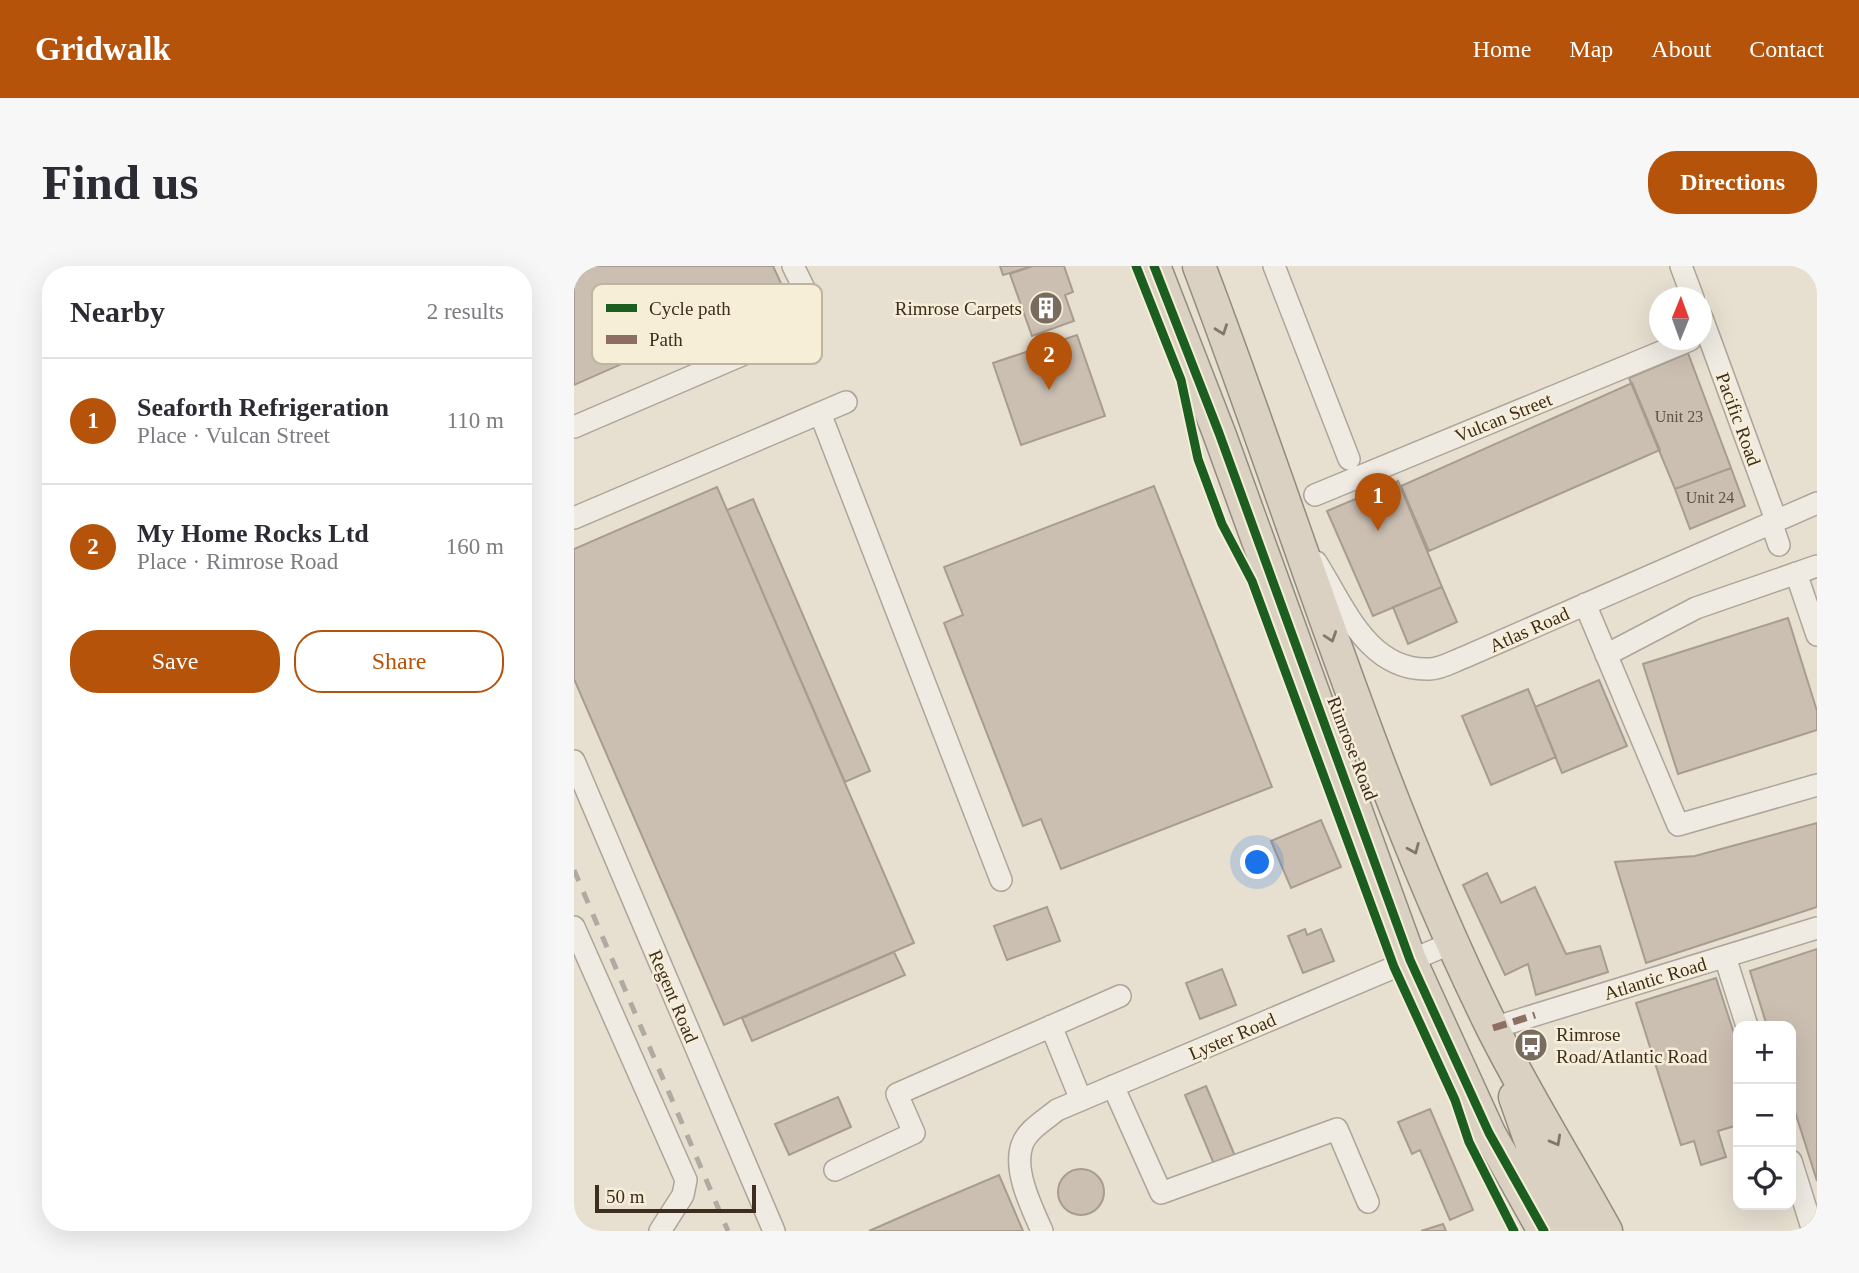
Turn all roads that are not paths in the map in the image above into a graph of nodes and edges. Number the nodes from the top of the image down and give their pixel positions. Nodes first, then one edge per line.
1 (793, 266) edge
2 (1154, 266) edge
3 (1199, 266) edge
4 (1274, 266) edge
5 (1681, 266) edge
6 (802, 284) edge
7 (1689, 287) edge
8 (1655, 350) edge
9 (1707, 350) edge
10 (721, 364) edge
11 (846, 402) dead end
12 (820, 413) junction
13 (574, 427) edge
14 (1349, 459) dead end
15 (1315, 495) dead end
16 (1817, 503) edge
17 (574, 518) edge
18 (1773, 521) junction
19 (1294, 527) junction
20 (1779, 545) dead end
21 (1817, 566) edge
22 (1796, 573) junction
23 (1585, 604) junction
24 (1817, 635) edge
25 (1606, 655) junction
26 (574, 761) edge
27 (1817, 785) edge
28 (1001, 880) dead end
29 (574, 927) edge
30 (1817, 928) edge
31 (1454, 942) junction
32 (1725, 957) junction
33 (1410, 960) junction
34 (1120, 996) dead end
35 (1745, 1021) edge
36 (1491, 1025) junction
37 (1051, 1027) junction
38 (1113, 1086) junction
39 (1081, 1100) junction
40 (835, 1170) dead end
41 (1796, 1177) edge
42 (1368, 1202) dead end
43 (660, 1231) edge
44 (774, 1231) edge
45 (1042, 1231) edge
46 (1544, 1231) edge
47 (1575, 1231) edge
48 (1606, 1231) edge
49 (1813, 1231) edge

1 - 6 street
2 - 33 highway, Rimrose Road
3 -> 19 highway, Rimrose Road
4 - 14 street
5 - 7 street
8 - 15 street, Vulcan Street
9 - 18 street, Pacific Road
10 - 13 street
11 - 12 street
12 - 17 street
12 - 28 street
16 - 18 street, Atlas Road
18 - 20 street, Pacific Road
18 - 23 street, Atlas Road
19 - 23 street, Atlas Road
19 -> 31 highway, Rimrose Road
21 - 22 street
22 - 24 street
22 - 25 street
23 - 25 street
25 - 27 street
26 - 44 street, Regent Road
29 - 43 street
30 - 32 street, Atlantic Road
31 - 33 street, Lyster Road
31 - 36 highway, Rimrose Road
32 - 35 street
32 - 36 street, Atlantic Road
33 - 38 street, Lyster Road
33 - 46 highway, Rimrose Road
34 - 37 street
36 - 47 highway
36 -> 48 highway, Rimrose Road
37 - 39 street
37 - 40 street
38 - 39 street, Lyster Road
38 - 42 street
39 - 45 street, Lyster Road
41 - 49 street

